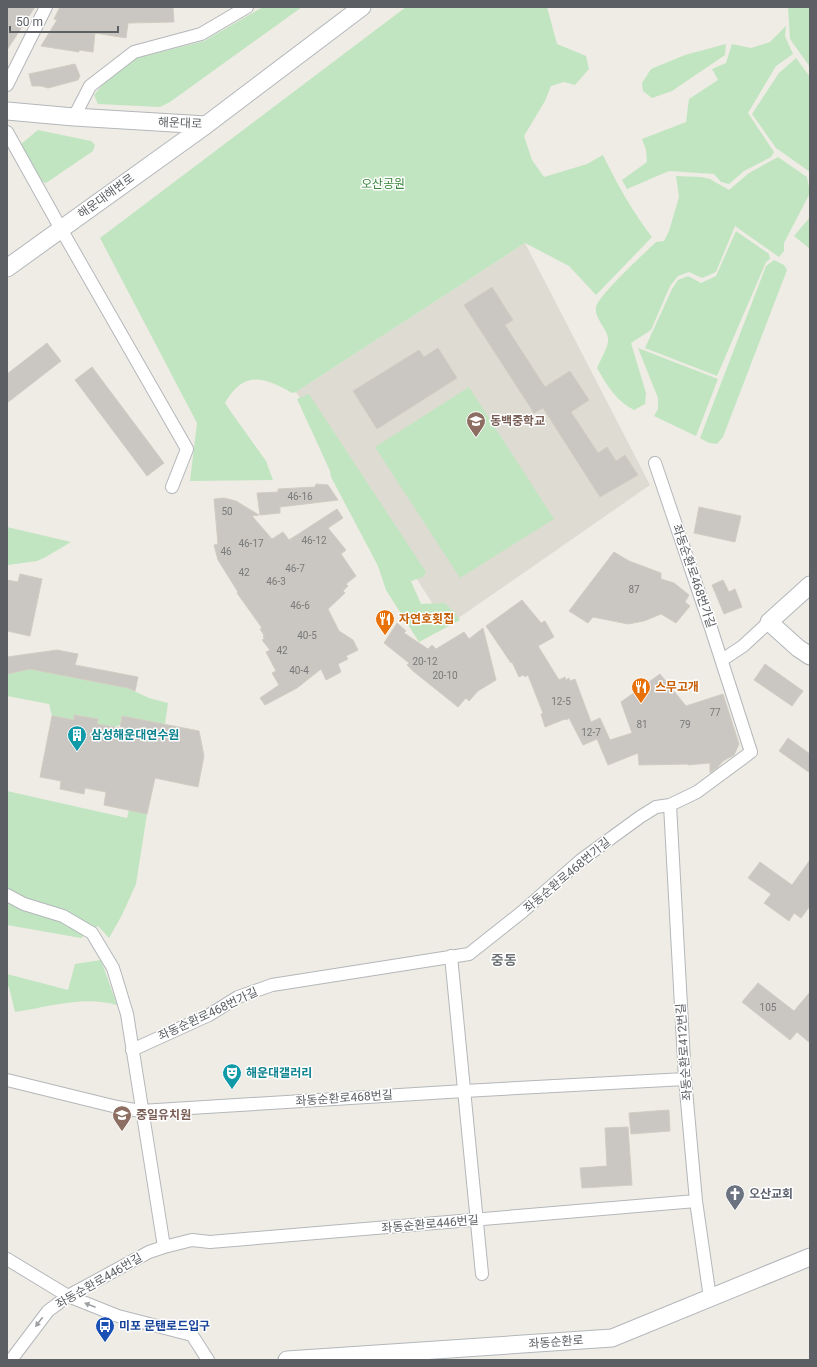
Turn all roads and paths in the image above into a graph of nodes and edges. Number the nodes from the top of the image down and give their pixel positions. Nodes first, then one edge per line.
1 (46, 7) edge
2 (247, 7) edge
3 (362, 7) edge
4 (7, 85) edge
5 (7, 111) edge
6 (74, 117) junction
7 (206, 125) junction
8 (7, 132) edge
9 (61, 229) junction
10 (7, 268) edge
11 (655, 464) dead end
12 (172, 487) dead end
13 (810, 585) edge
14 (769, 622) junction
15 (810, 656) edge
16 (722, 660) junction
17 (670, 806) junction
18 (7, 896) edge
19 (452, 956) junction
20 (132, 1050) junction
21 (685, 1079) junction
22 (7, 1080) edge
23 (464, 1090) junction
24 (142, 1111) junction
25 (696, 1201) junction
26 (476, 1220) junction
27 (164, 1247) junction
28 (810, 1257) edge
29 (7, 1259) edge
30 (482, 1274) dead end
31 (68, 1296) junction
32 (710, 1298) junction
33 (11, 1360) edge
34 (208, 1360) edge
35 (287, 1360) edge

1 - 4 street
2 - 6 street
3 - 7 main road, 해운대로
5 - 6 main road, 해운대로
6 - 7 main road, 해운대로
7 - 9 main road, 해운대해변로
8 - 9 street
9 - 10 main road, 해운대해변로
9 - 12 street
11 - 16 street, 좌동순환로468번가길
13 - 14 main road
14 - 15 main road
14 - 16 street
16 - 17 street, 좌동순환로468번가길
17 - 19 street, 좌동순환로468번가길
17 - 21 street, 좌동순환로412번길
18 - 20 street
19 - 20 street, 좌동순환로468번가길
19 - 23 street
20 - 24 street
21 - 23 street, 좌동순환로468번길
21 - 25 street, 좌동순환로412번길
22 - 24 street, 좌동순환로468번길
23 - 24 street, 좌동순환로468번길
23 - 26 street
24 - 27 street
25 - 26 street, 좌동순환로446번길
25 - 32 street, 좌동순환로412번길
26 - 27 street, 좌동순환로446번길
26 - 30 street
27 - 31 street, 좌동순환로446번길
28 - 32 main road, 좌동순환로
29 - 31 street
31 -> 33 street, 좌동순환로446번길
34 -> 31 street
32 - 35 main road, 좌동순환로

